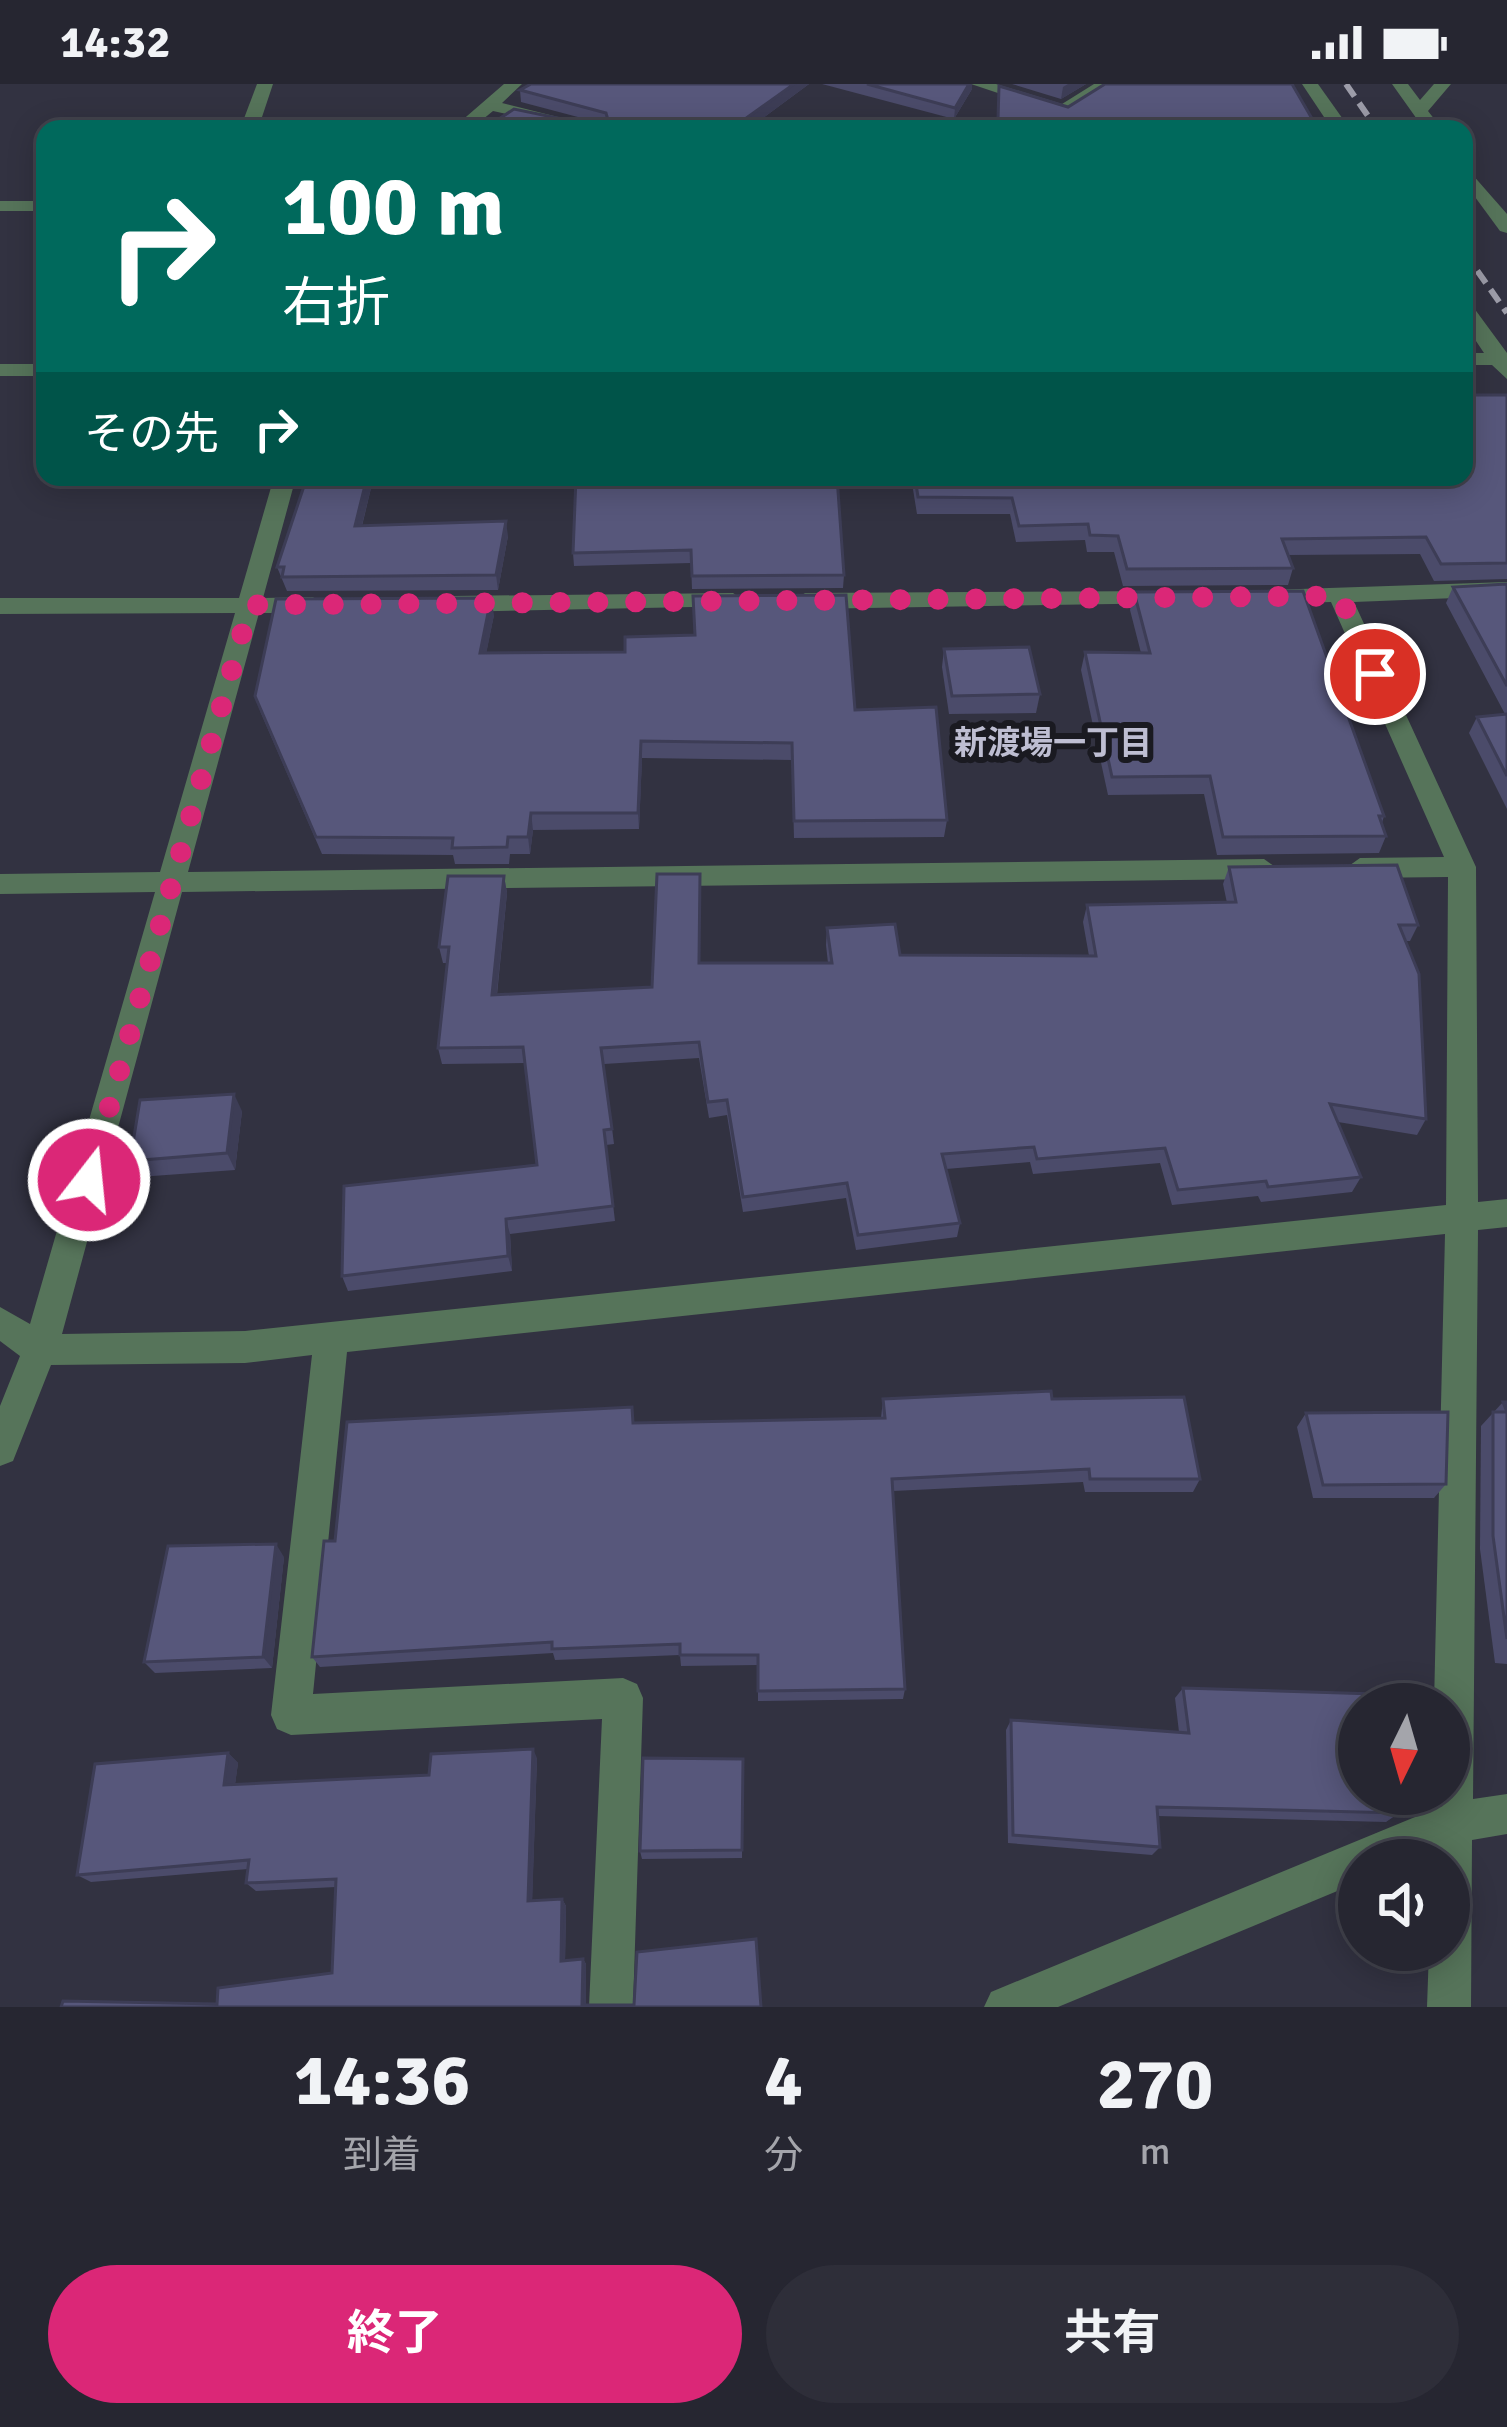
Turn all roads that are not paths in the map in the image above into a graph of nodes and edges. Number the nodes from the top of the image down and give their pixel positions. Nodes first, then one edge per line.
1 (266, 84) edge
2 (514, 84) edge
3 (980, 84) edge
4 (1106, 84) edge
5 (1310, 84) edge
6 (1400, 84) edge
7 (1443, 84) edge
8 (490, 105) junction
9 (1419, 111) junction
10 (252, 120) edge
11 (472, 120) edge
12 (557, 120) edge
13 (1335, 120) edge
14 (1426, 120) edge
15 (1473, 182) edge
16 (0, 206) edge
17 (36, 206) edge
18 (1507, 227) edge
19 (1473, 321) edge
20 (1473, 360) edge
21 (1504, 364) edge
22 (0, 370) edge
23 (36, 370) edge
24 (283, 486) edge
25 (1507, 590) edge
26 (1340, 596) junction
27 (1198, 597) edge
28 (1245, 597) edge
29 (344, 604) edge
30 (416, 604) edge
31 (250, 605) junction
32 (0, 606) edge
33 (1462, 867) junction
34 (176, 883) junction
35 (0, 884) edge
36 (1507, 1213) edge
37 (1462, 1219) junction
38 (0, 1322) edge
39 (331, 1338) junction
40 (40, 1350) junction
41 (0, 1449) edge
42 (1507, 1814) edge
43 (1450, 1823) junction
44 (1411, 1839) edge
45 (1338, 1869) edge
46 (611, 2007) edge
47 (1006, 2007) edge
48 (1449, 2007) edge

1 - 10 street
2 - 8 street
3 - 4 street
5 - 13 street
6 - 9 street
7 - 9 street
8 - 11 street
8 - 12 street
9 - 14 street
15 - 18 street
16 - 17 street
19 - 21 street
20 - 21 street
22 - 23 street
24 - 31 street
25 - 26 street
26 - 28 street
26 - 33 street
27 - 30 street
29 - 31 street
31 - 32 street
31 - 34 street
33 - 34 street
33 - 37 street
34 - 35 street
34 - 40 street
36 - 37 street
37 - 39 street
37 - 43 street
38 - 40 street
39 - 40 street
39 - 46 street
40 - 41 street
42 - 43 street
43 - 44 street
43 - 48 street
45 - 47 street

